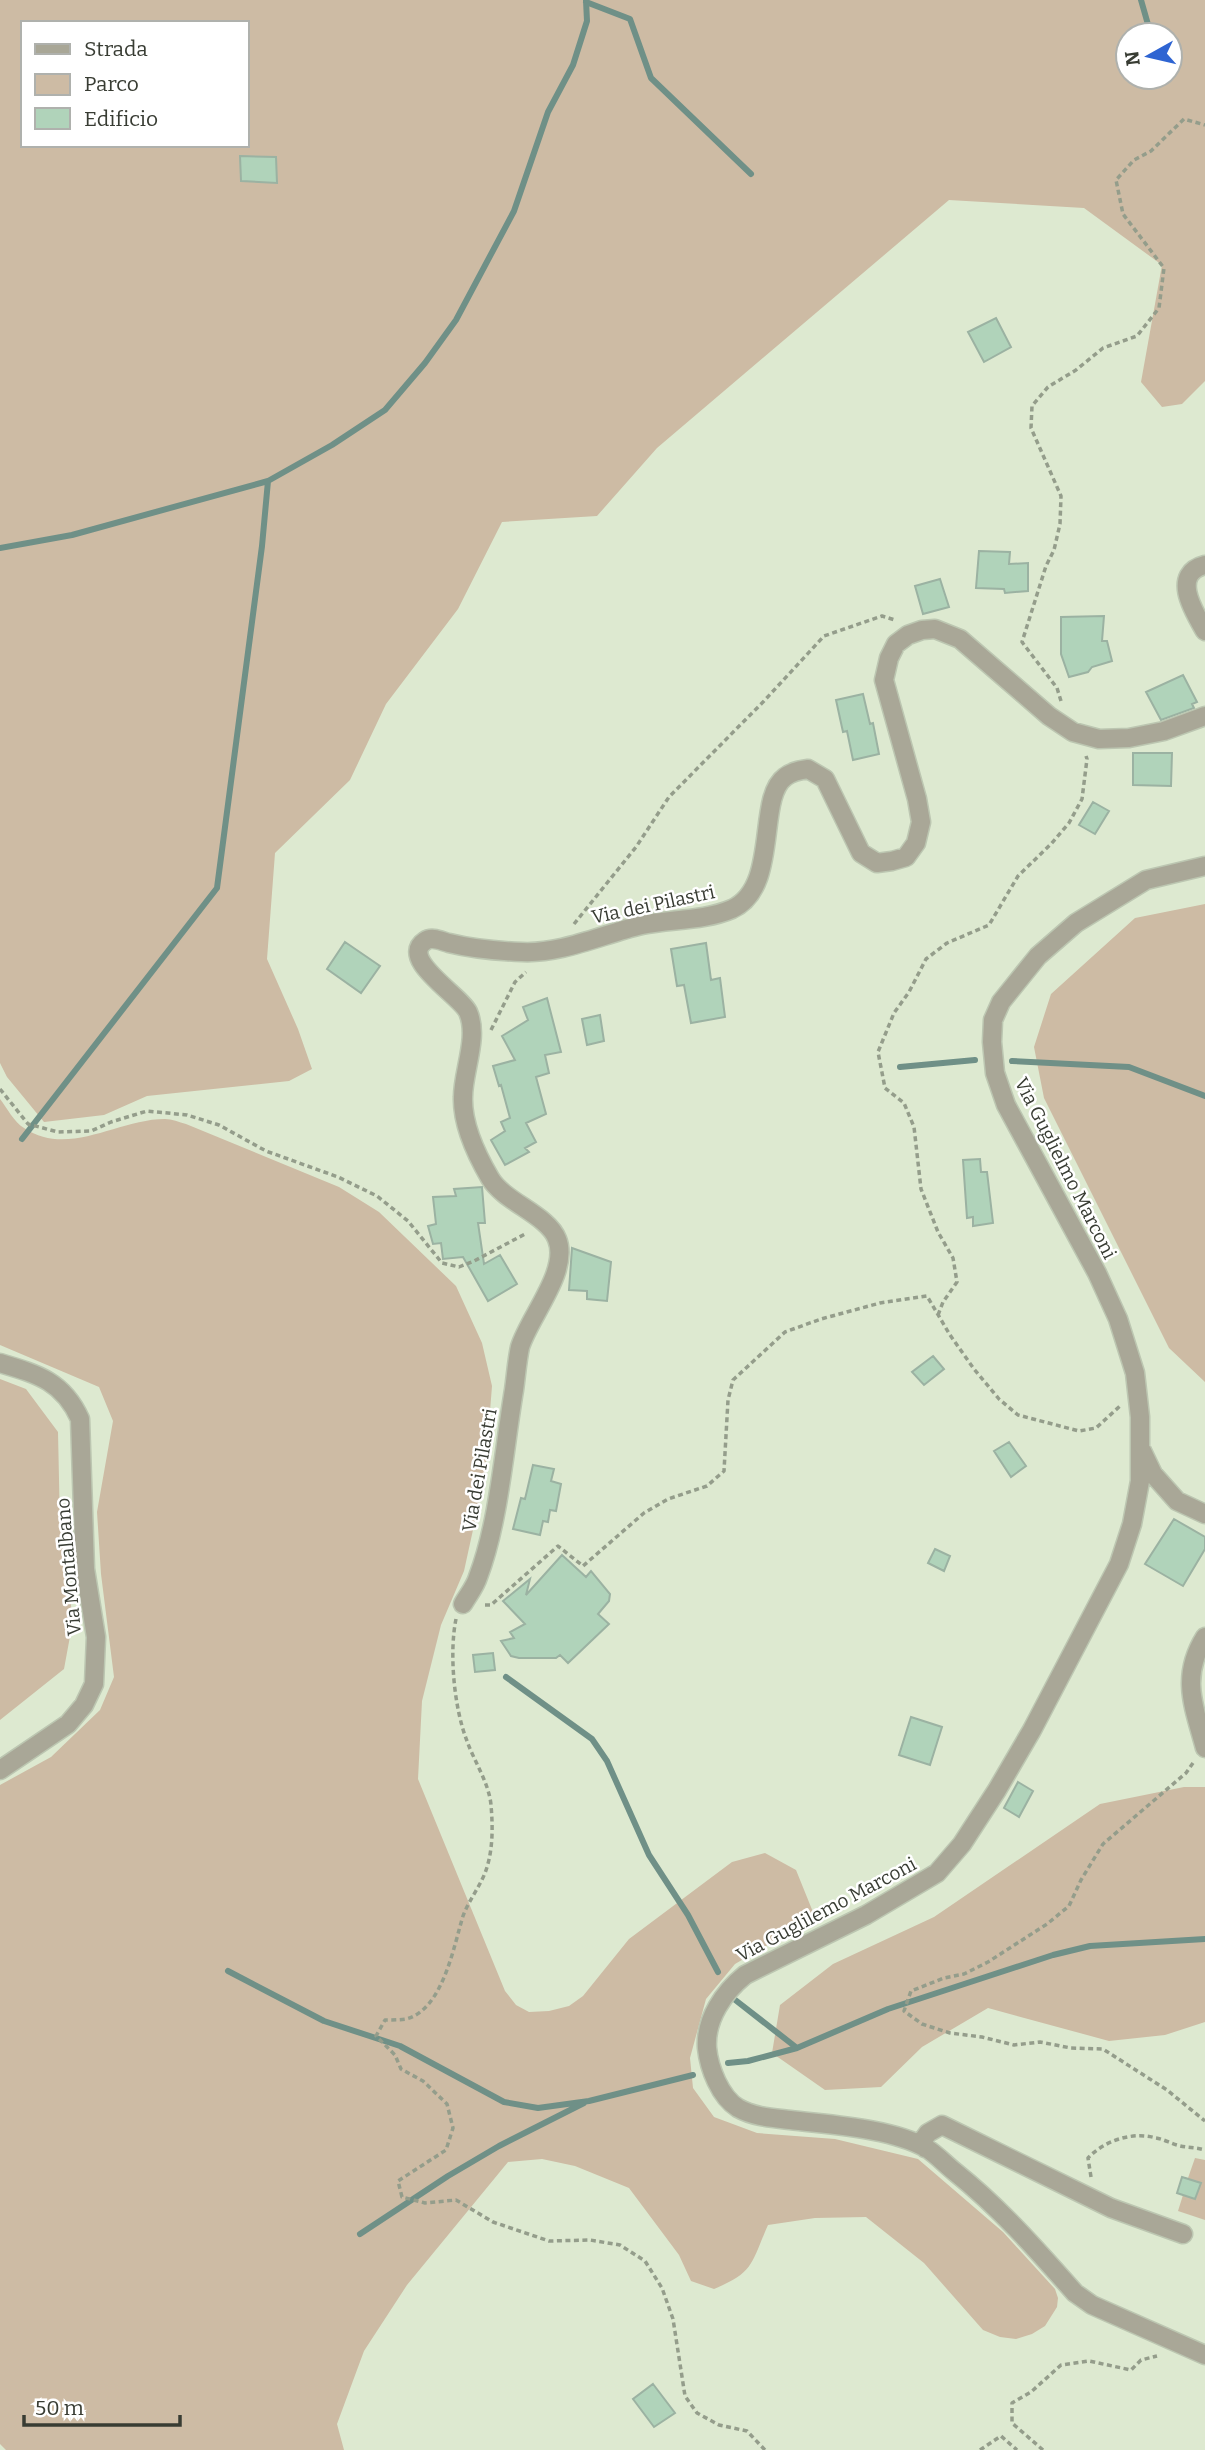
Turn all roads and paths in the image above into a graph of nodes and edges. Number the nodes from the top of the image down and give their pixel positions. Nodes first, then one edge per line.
1 (1205, 125) edge
2 (1205, 565) edge
3 (922, 630) junction
4 (1205, 631) edge
5 (1205, 716) edge
6 (1073, 732) junction
7 (1205, 866) edge
8 (584, 913) dead end
9 (553, 949) junction
10 (489, 1035) dead end
11 (0, 1089) edge
12 (555, 1234) junction
13 (938, 1315) junction
14 (0, 1363) edge
15 (1137, 1390) junction
16 (1140, 1447) junction
17 (1205, 1514) edge
18 (463, 1604) junction
19 (1205, 1637) edge
20 (1205, 1748) edge
21 (0, 1770) edge
22 (1205, 2121) edge
23 (925, 2148) junction
24 (1205, 2150) edge
25 (1097, 2201) junction
26 (1182, 2234) dead end
27 (1198, 2352) edge
28 (765, 2450) edge
29 (980, 2450) edge
30 (1017, 2450) edge
31 (1043, 2450) edge

1 - 6 path
2 - 4 street
3 - 6 street
3 - 8 path
3 - 9 street, Via dei Pilastri
5 - 6 street
6 - 13 path
7 - 15 street, Via Guglielmo Marconi
9 - 10 path
9 - 12 street, Via dei Pilastri
11 - 12 path
12 - 18 street, Via dei Pilastri
13 - 15 path
13 - 18 path
14 - 21 street, Via Montalbano
15 - 16 street, Via Guglielmo Marconi
16 - 17 street
16 - 23 street, Via Guglilemo Marconi
18 - 28 path
19 - 20 street
20 - 22 path
23 - 25 street
23 - 27 street, Via Guglilemo Marconi
24 - 25 path
25 - 26 street
27 - 31 path
29 - 30 path

